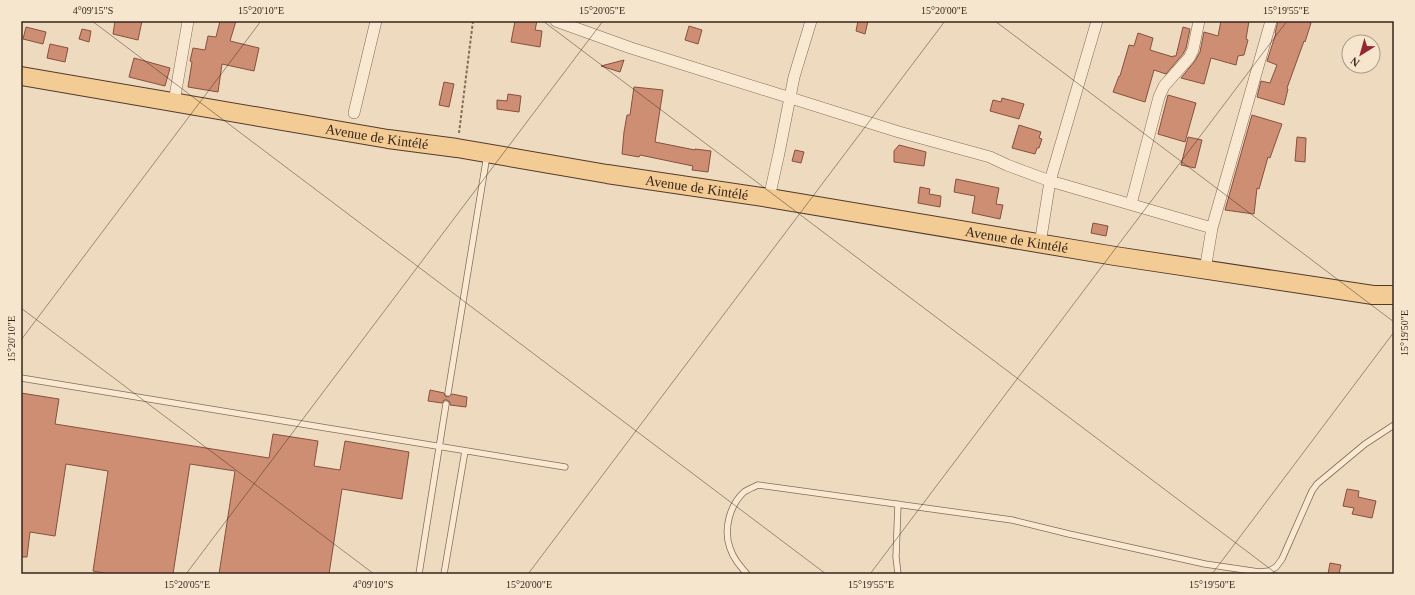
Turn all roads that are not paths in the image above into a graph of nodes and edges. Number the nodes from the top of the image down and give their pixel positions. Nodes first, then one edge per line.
1 (188, 21) edge
2 (376, 21) edge
3 (556, 21) edge
4 (811, 21) edge
5 (1097, 21) edge
6 (1199, 21) edge
7 (1271, 21) edge
8 (21, 76) edge
9 (790, 96) junction
10 (174, 102) junction
11 (354, 113) dead end
12 (488, 153) junction
13 (1050, 181) junction
14 (768, 198) junction
15 (1131, 204) junction
16 (1212, 228) junction
17 (1040, 244) junction
18 (1205, 270) junction
19 (1373, 295) junction
20 (1394, 295) edge
21 (1394, 303) edge
22 (21, 378) edge
23 (448, 393) dead end
24 (446, 404) dead end
25 (1394, 425) edge
26 (439, 446) junction
27 (466, 451) junction
28 (565, 467) dead end
29 (898, 504) junction
30 (1269, 573) edge
31 (419, 574) edge
32 (444, 574) edge
33 (746, 574) edge
34 (898, 574) edge

1 - 10 street
2 - 11 street
3 - 9 street
4 - 9 street
5 - 13 street
6 - 15 street
7 - 16 street
8 - 10 main road, Avenue de Kintélé
9 - 13 street
9 - 14 street
10 - 12 main road, Avenue de Kintélé
12 - 14 main road, Avenue de Kintélé
12 - 23 lane
13 - 15 street
13 - 17 street
14 - 17 main road, Avenue de Kintélé
15 - 16 street
16 - 18 street
17 - 18 main road, Avenue de Kintélé
18 - 19 main road, Avenue de Kintélé
19 - 20 main road, Avenue de Kintélé
19 - 21 main road, Avenue de Kintélé
22 - 26 lane
24 - 26 lane
25 - 30 lane
26 - 27 lane
26 - 31 lane
27 - 28 lane
27 - 32 lane
29 - 30 lane
29 - 33 lane
29 - 34 lane

